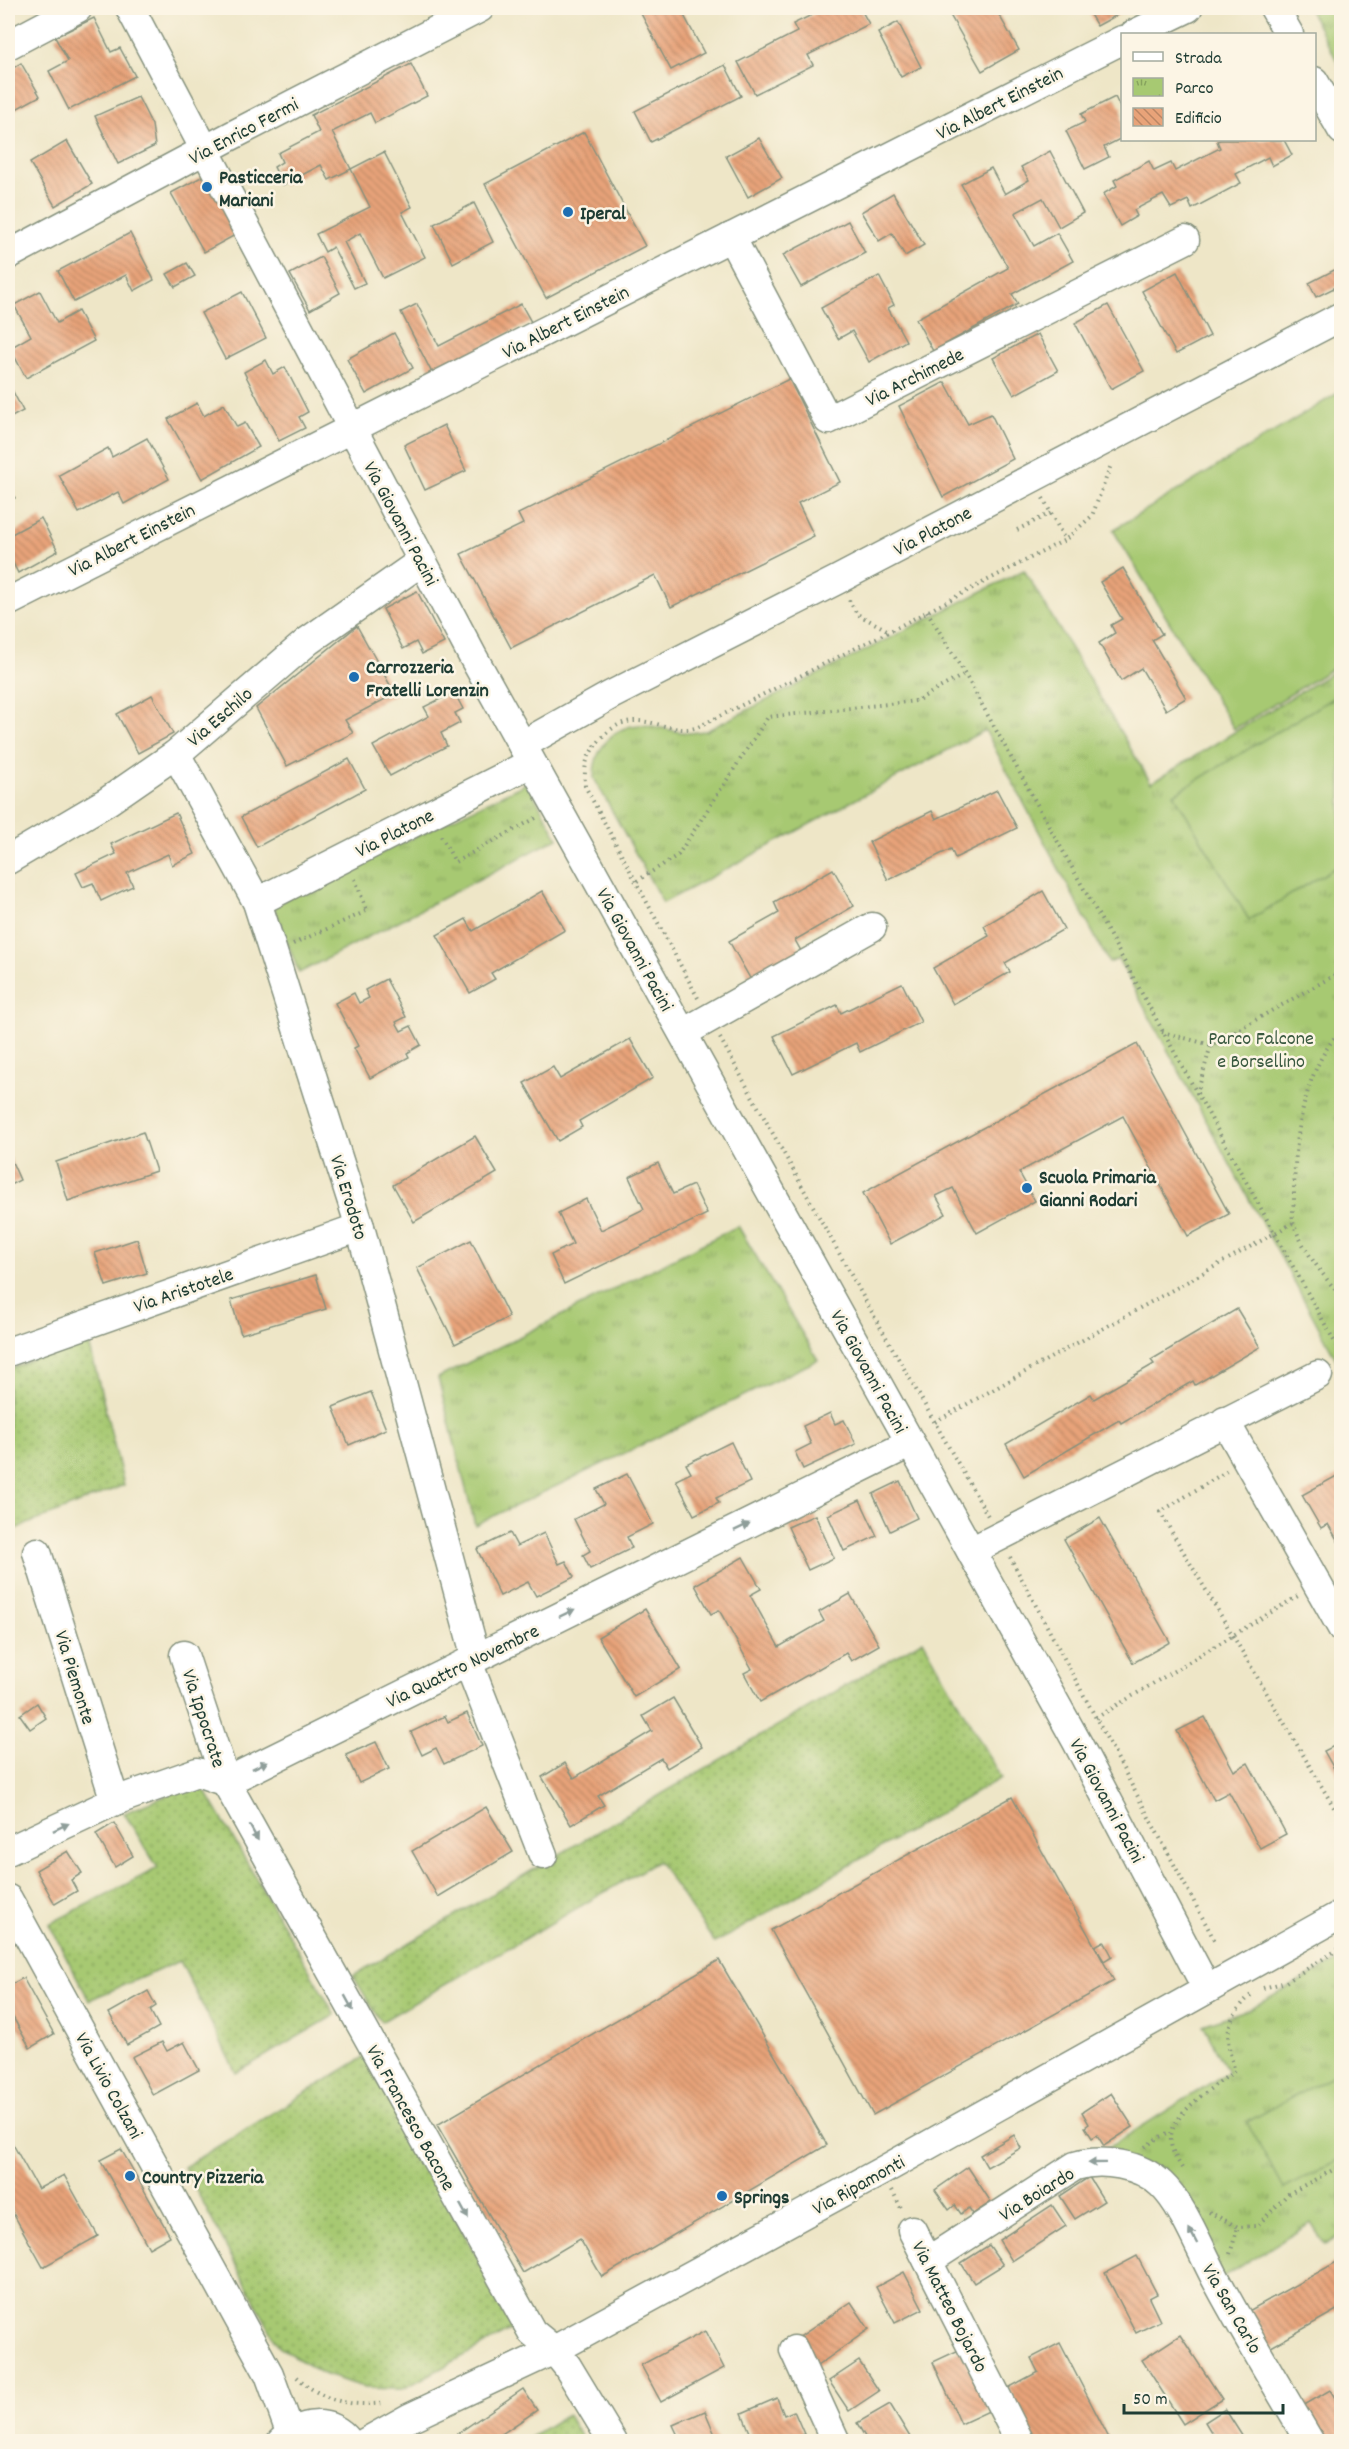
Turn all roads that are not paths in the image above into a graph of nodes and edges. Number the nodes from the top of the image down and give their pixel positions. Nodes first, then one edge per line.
1 (78, 8) edge
2 (130, 8) edge
3 (480, 8) edge
4 (1188, 8) edge
5 (1274, 8) edge
6 (1136, 33) edge
7 (1288, 33) edge
8 (1121, 41) edge
9 (8, 45) edge
10 (1316, 85) edge
11 (1341, 130) edge
12 (205, 150) junction
13 (731, 237) junction
14 (1185, 240) dead end
15 (8, 255) edge
16 (1341, 316) edge
17 (352, 428) junction
18 (422, 561) junction
19 (8, 602) edge
20 (177, 754) junction
21 (527, 754) junction
22 (8, 860) edge
23 (257, 902) junction
24 (872, 927) dead end
25 (683, 1033) junction
26 (360, 1227) junction
27 (8, 1352) edge
28 (1318, 1375) dead end
29 (1226, 1421) junction
30 (909, 1444) junction
31 (971, 1551) junction
32 (37, 1552) dead end
33 (1341, 1628) edge
34 (184, 1655) dead end
35 (472, 1660) junction
36 (226, 1782) junction
37 (115, 1801) junction
38 (8, 1851) edge
39 (543, 1856) dead end
40 (8, 1899) edge
41 (1341, 1914) edge
42 (1207, 1989) junction
43 (1153, 2178) joint
44 (912, 2230) road end
45 (928, 2261) junction
46 (554, 2350) junction
47 (794, 2350) dead end
48 (285, 2437) edge
49 (349, 2442) edge
50 (366, 2442) edge
51 (613, 2442) edge
52 (836, 2442) edge
53 (1020, 2442) edge
54 (1310, 2442) edge

1 - 9 street
2 - 12 street, Via Giovanni Pacini
3 - 12 street, Via Enrico Fermi
4 - 6 street
5 - 7 street
8 - 13 street, Via Albert Einstein
10 - 11 street
12 - 15 street, Via Enrico Fermi
12 - 17 street, Via Giovanni Pacini
13 - 14 street, Via Archimede
13 - 17 street, Via Albert Einstein
16 - 21 street, Via Platone
17 - 18 street, Via Giovanni Pacini
17 - 19 street, Via Albert Einstein
18 - 20 street, Via Eschilo
18 - 21 street, Via Giovanni Pacini
20 - 22 street, Via Eschilo
20 - 23 street, Via Erodoto
21 - 23 street, Via Platone
21 - 25 street, Via Giovanni Pacini
23 - 26 street, Via Erodoto
24 - 25 street, Via Giovanni Pacini
25 - 30 street, Via Giovanni Pacini
26 - 27 street, Via Aristotele
26 - 35 street, Via Erodoto
28 - 29 street
29 - 31 street
29 - 33 street
30 - 31 street, Via Giovanni Pacini
35 -> 30 street, Via Quattro Novembre
31 - 42 street, Via Giovanni Pacini
32 - 37 street, Via Piemonte
34 - 36 street, Via Ippocrate
36 -> 35 street, Via Quattro Novembre
35 - 39 street, Via Erodoto
36 - 37 street
36 -> 46 street, Via Francesco Bacone
38 -> 37 street
40 - 48 street, Via Livio Colzani
41 - 42 street, Via Ripamonti
42 - 46 street, Via Ripamonti
43 -> 45 street, Via Boiardo
54 -> 43 street, Via San Carlo
44 - 45 street, Via Matteo Bojardo
45 - 53 street, Via Matteo Bojardo
46 - 50 street, Via Ripamonti
46 - 51 street, Via Francesco Bacone
47 - 52 street
48 - 49 street

